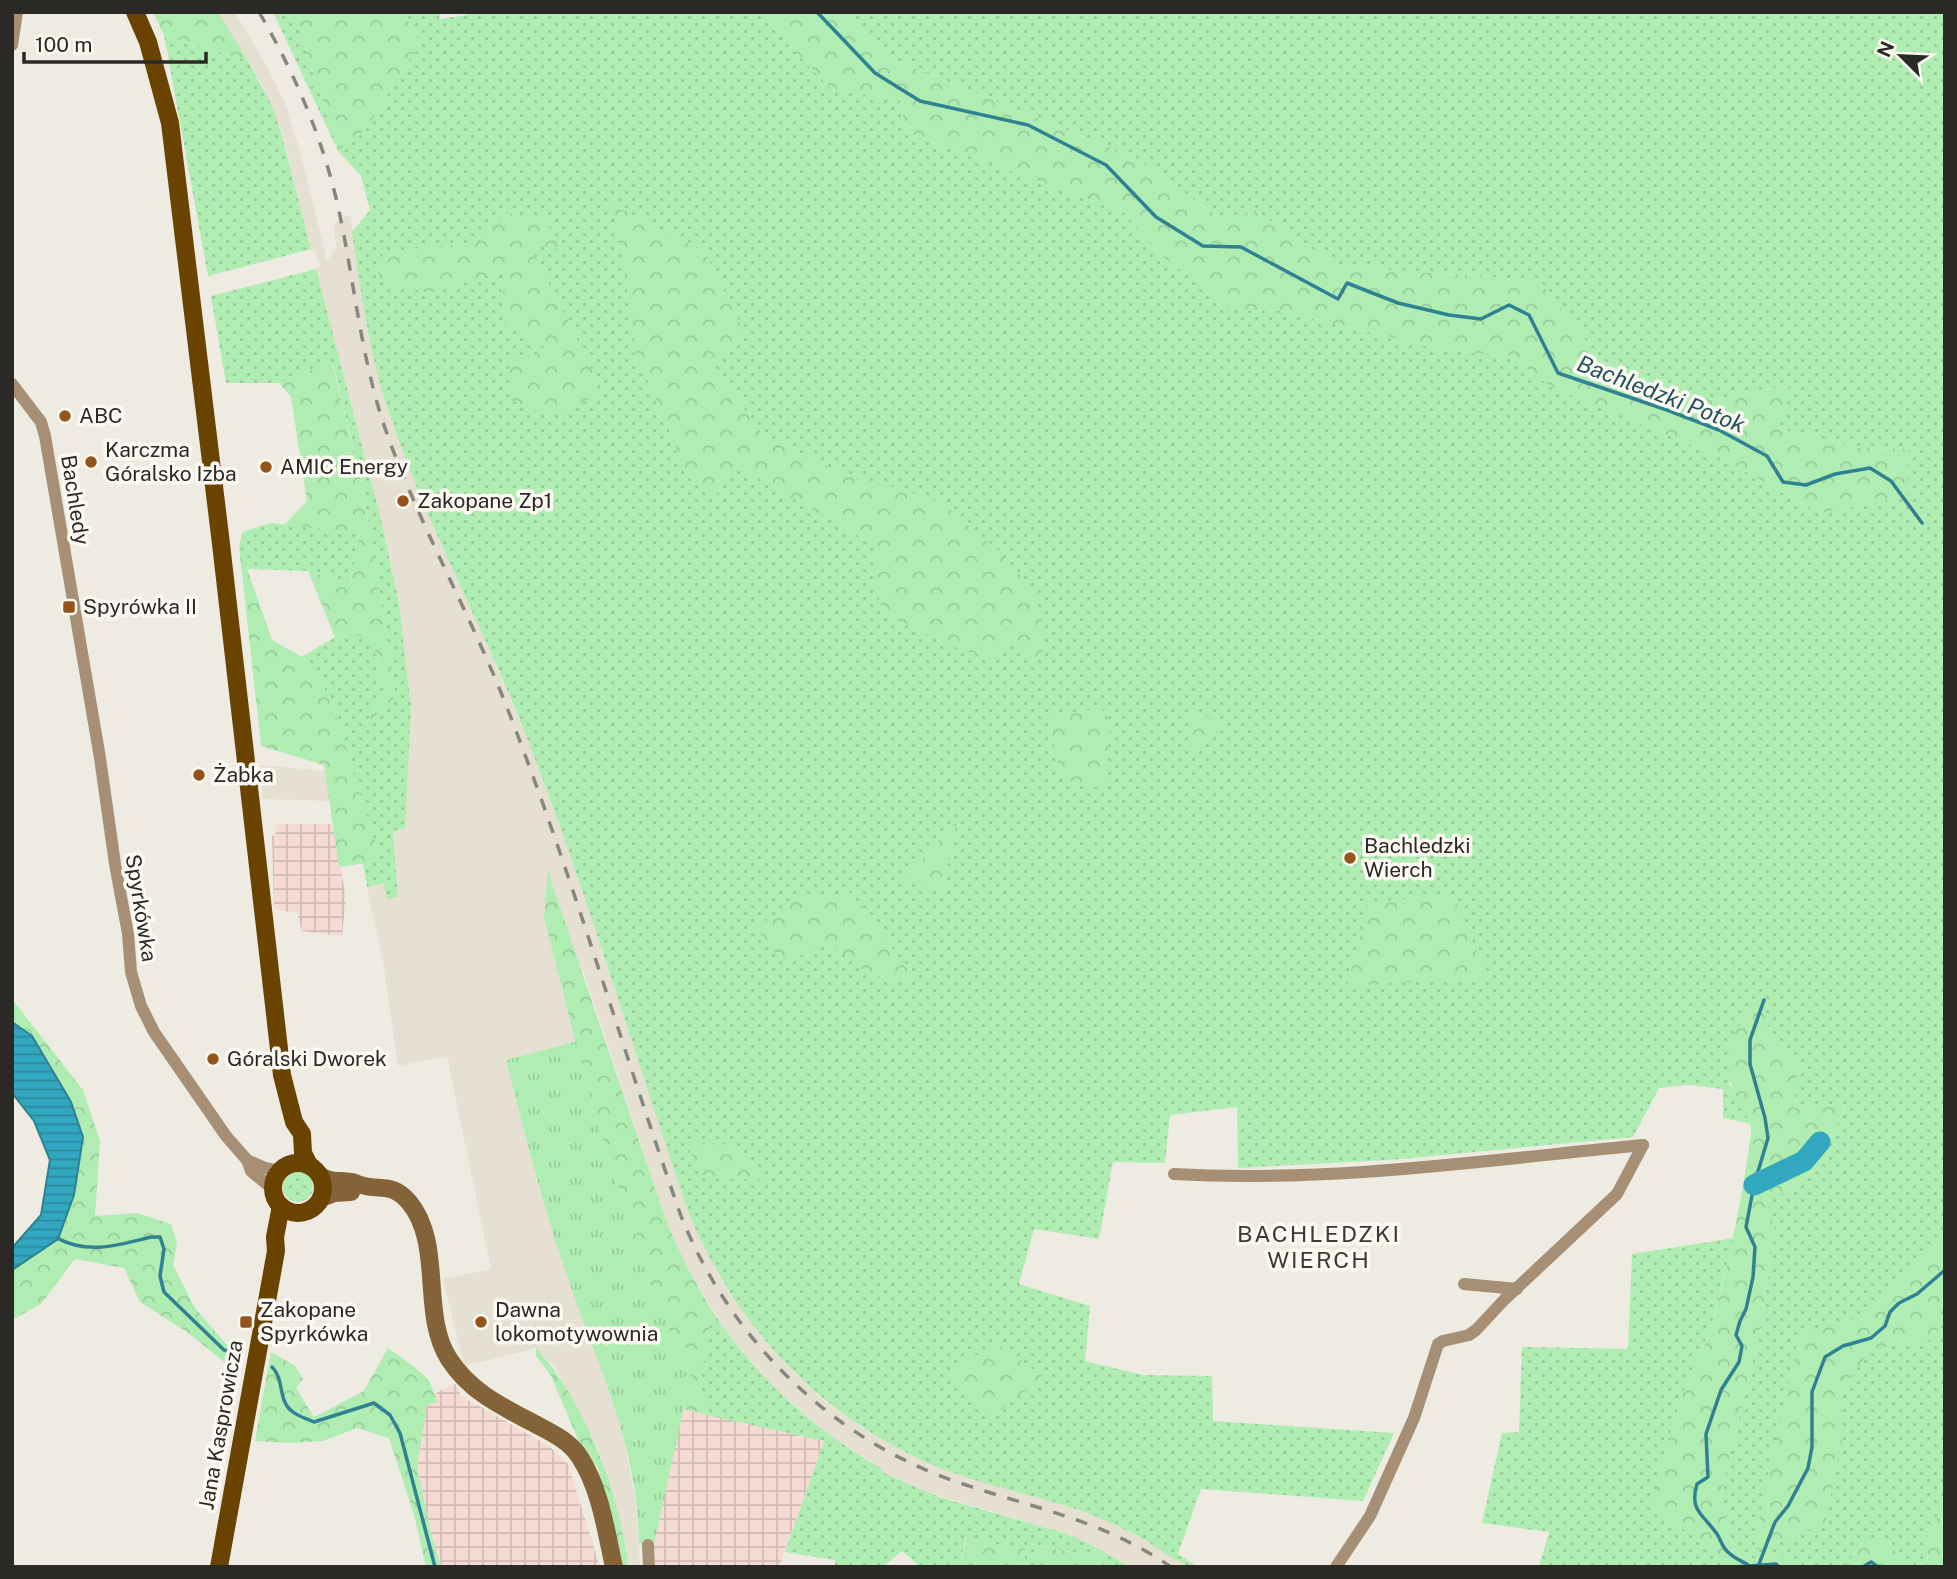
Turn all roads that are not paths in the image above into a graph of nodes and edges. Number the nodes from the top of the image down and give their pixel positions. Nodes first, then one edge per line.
1 (17, 12) edge
2 (135, 12) edge
3 (12, 45) edge
4 (12, 384) edge
5 (77, 631) joint
6 (294, 1122) junction
7 (247, 1160) junction
8 (284, 1168) junction
9 (315, 1170) junction
10 (1174, 1174) dead end
11 (362, 1186) junction
12 (321, 1198) junction
13 (284, 1203) junction
14 (1464, 1284) dead end
15 (1517, 1289) junction
16 (648, 1545) dead end
17 (219, 1567) edge
18 (614, 1567) edge
19 (649, 1567) edge
20 (1336, 1567) edge

1 - 3 street
2 - 6 main road
4 - 5 street, Bachledy
5 - 7 street, Spyrkówka
6 - 8 main road
6 - 9 main road
7 - 8 street
7 - 13 street, Spyrkówka
8 - 9 main road
8 - 13 main road
9 - 11 street
9 - 12 main road
10 - 15 street
11 - 12 street
11 - 18 street
12 - 13 main road
13 - 17 main road, Jana Kasprowicza
14 - 15 street
15 - 20 street
16 - 19 street

